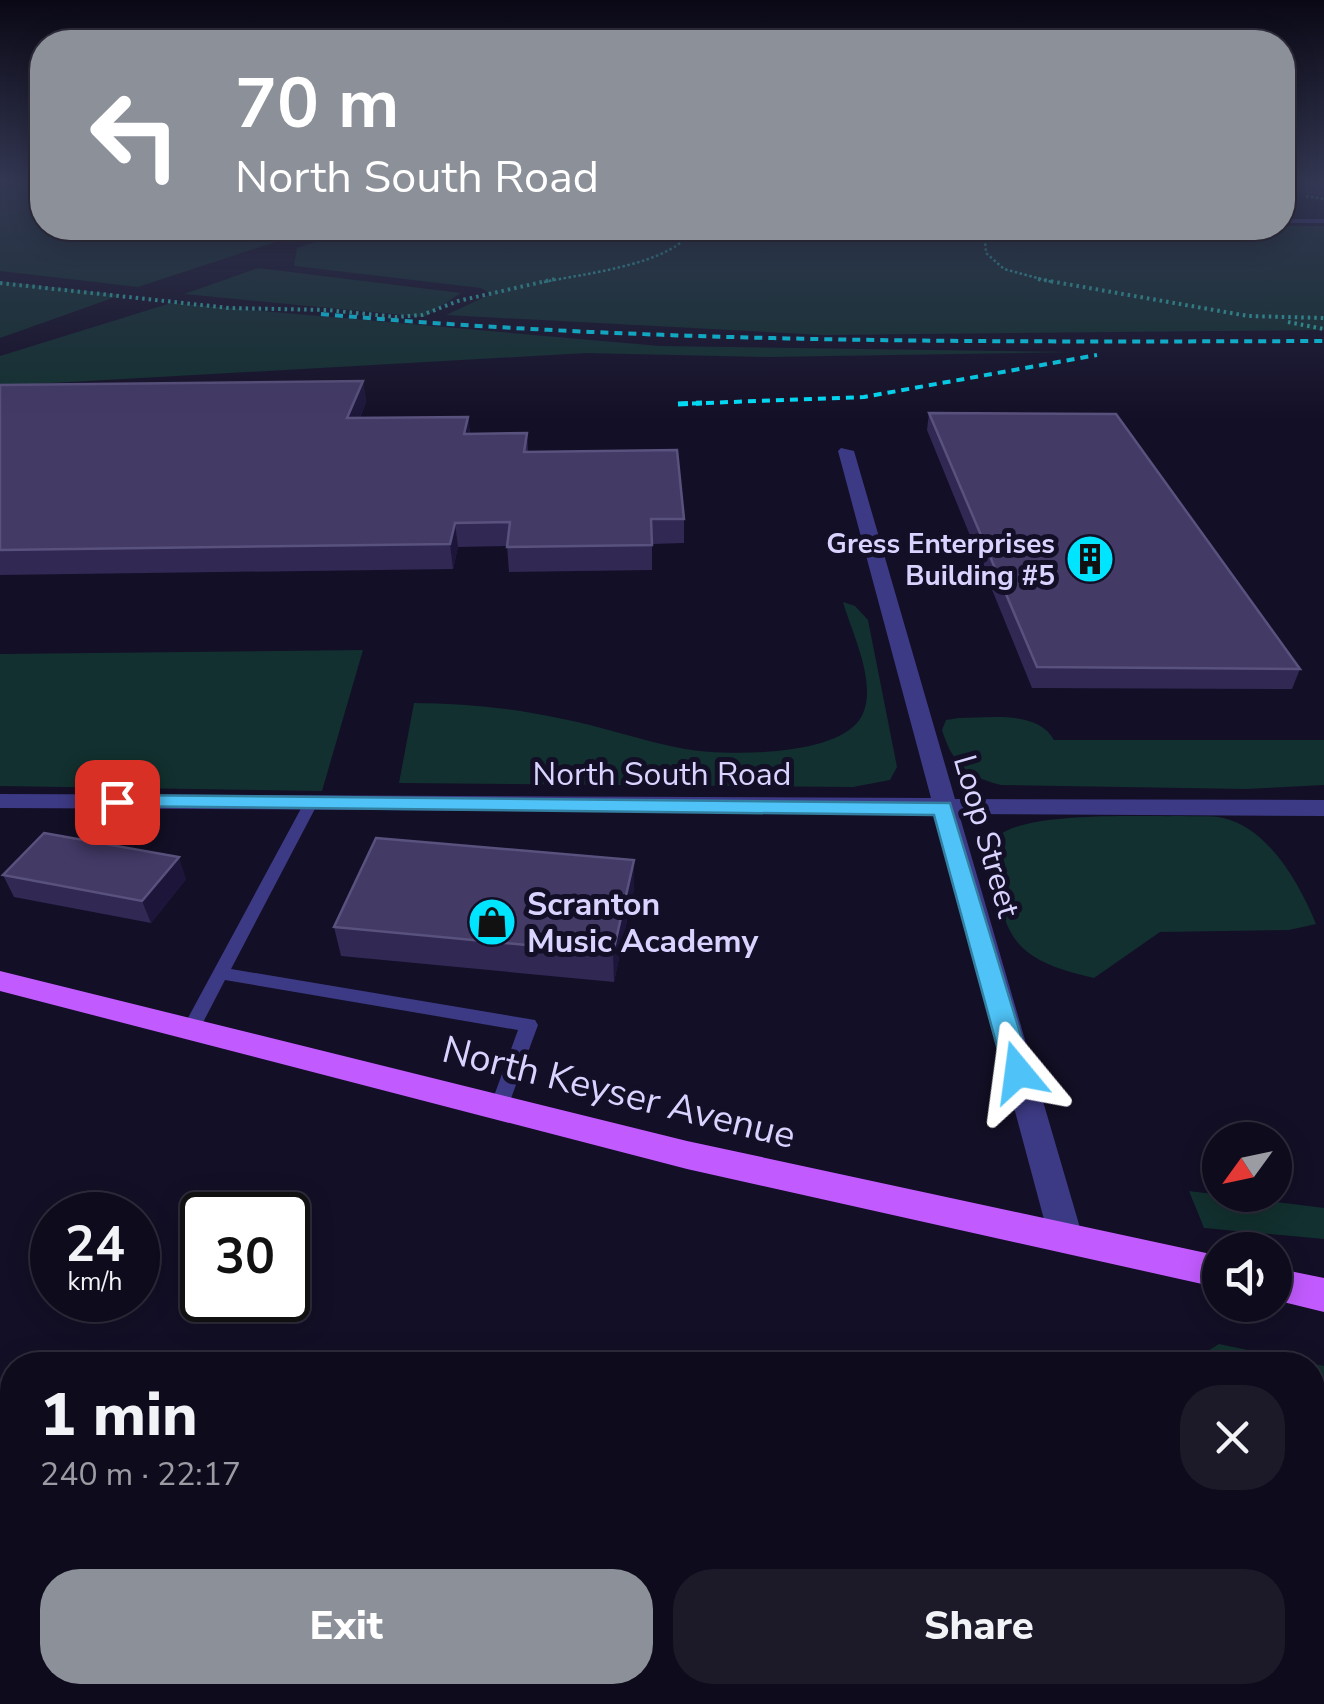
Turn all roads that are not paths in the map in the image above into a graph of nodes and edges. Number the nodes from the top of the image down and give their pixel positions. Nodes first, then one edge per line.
1 (846, 451) dead end
2 (0, 800) edge
3 (311, 803) junction
4 (943, 808) junction
5 (1324, 808) edge
6 (220, 973) junction
7 (0, 981) edge
8 (190, 1029) junction
9 (498, 1107) junction
10 (1066, 1238) junction
11 (1202, 1268) edge
12 (1292, 1288) edge
13 (1324, 1295) edge

1 - 4 street, Loop Street
2 - 3 street, North South Road
3 - 4 street, North South Road
3 - 6 lane
4 - 5 street, North South Road
4 - 10 street, Loop Street
6 - 8 lane
6 - 9 lane
7 - 8 main road, North Keyser Avenue
8 - 9 main road, North Keyser Avenue
9 - 10 main road, North Keyser Avenue
10 - 11 main road, North Keyser Avenue
12 - 13 main road

